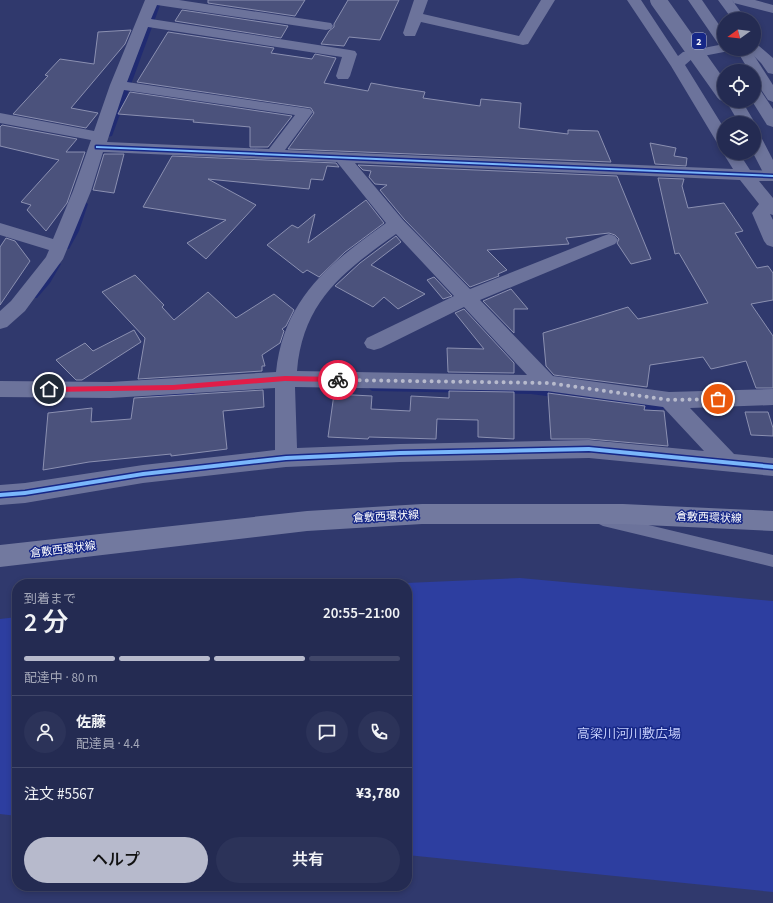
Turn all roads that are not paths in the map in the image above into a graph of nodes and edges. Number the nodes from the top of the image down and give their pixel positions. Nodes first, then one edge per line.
1 (421, 0) edge
2 (548, 0) edge
3 (634, 0) edge
4 (658, 0) edge
5 (672, 0) edge
6 (695, 0) edge
7 (708, 0) edge
8 (725, 0) edge
9 (739, 0) edge
10 (159, 1) edge
11 (773, 9) edge
12 (717, 12) edge
13 (734, 12) edge
14 (415, 17) junction
15 (148, 22) junction
16 (326, 26) dead end
17 (717, 32) edge
18 (410, 33) dead end
19 (717, 49) edge
20 (761, 54) edge
21 (747, 56) edge
22 (771, 62) edge
23 (678, 66) junction
24 (717, 73) edge
25 (343, 76) dead end
26 (717, 83) edge
27 (125, 86) junction
28 (773, 96) edge
29 (761, 102) edge
30 (0, 118) edge
31 (773, 122) edge
32 (717, 130) edge
33 (102, 145) junction
34 (761, 152) edge
35 (273, 155) junction
36 (343, 159) junction
37 (735, 160) edge
38 (745, 175) junction
39 (773, 176) edge
40 (771, 207) edge
41 (397, 224) junction
42 (0, 229) edge
43 (609, 240) dead end
44 (773, 241) edge
45 (59, 247) junction
46 (467, 298) junction
47 (0, 322) edge
48 (374, 343) dead end
49 (284, 383) junction
50 (548, 383) junction
51 (0, 389) edge
52 (773, 397) edge
53 (673, 405) junction
54 (286, 458) junction
55 (729, 463) junction
56 (773, 467) edge
57 (0, 495) edge
58 (576, 514) junction
59 (773, 521) edge
60 (0, 556) edge
61 (773, 561) edge

1 - 14 street
2 - 14 street
3 - 23 street
4 - 26 highway, bridge
5 - 24 highway, 2
6 - 17 highway, 2
7 - 12 highway
8 - 13 street
9 - 11 street
10 - 15 street
10 - 16 street
14 - 18 street
15 - 25 street
15 - 27 street
19 - 23 street
20 - 22 street
21 - 28 highway
23 - 32 street
27 - 33 street
27 - 35 street
29 - 31 highway
30 - 33 street
33 - 35 street
33 - 45 street
34 - 39 highway
35 - 36 street
36 - 38 street
36 - 41 street
37 - 38 street
38 - 39 street
38 - 40 street
40 - 44 street
41 - 46 street
41 - 49 street
42 - 45 street
43 - 46 street
45 - 47 street
46 - 48 street
46 - 50 street
49 - 50 street
49 - 51 street
49 - 54 street
50 - 53 street
52 - 53 street
53 - 55 street
54 - 55 street
54 - 57 street
55 - 56 street
58 - 59 main road, 倉敷西環状線
58 - 60 main road, 倉敷西環状線
58 - 61 lane

